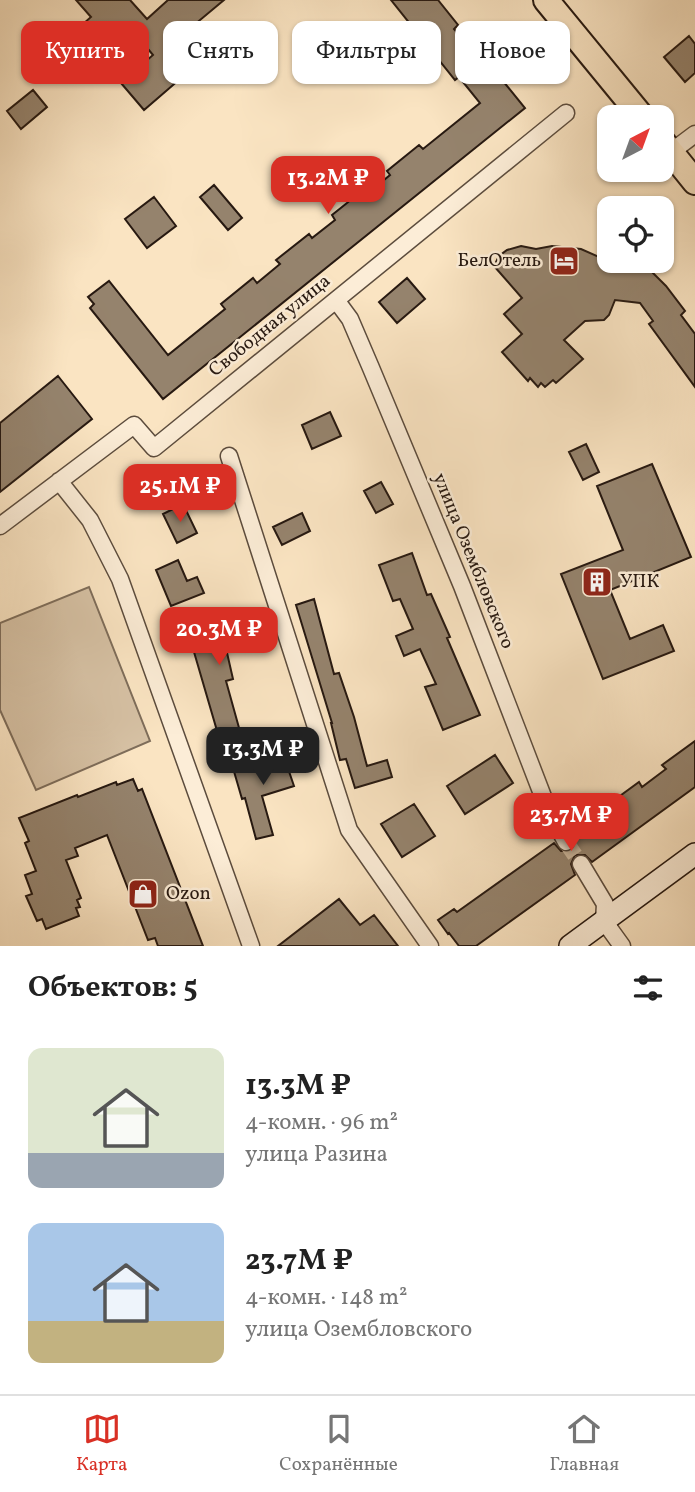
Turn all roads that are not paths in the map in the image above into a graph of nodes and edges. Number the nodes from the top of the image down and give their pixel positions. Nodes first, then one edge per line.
1 (546, 0) edge
2 (632, 105) edge
3 (566, 113) dead end
4 (695, 134) edge
5 (674, 143) edge
6 (674, 156) edge
7 (695, 183) edge
8 (335, 300) junction
9 (229, 456) dead end
10 (60, 481) junction
11 (0, 526) edge
12 (566, 842) tunnel mouth
13 (695, 855) edge
14 (581, 864) tunnel mouth
15 (604, 921) junction
16 (251, 946) edge
17 (430, 946) edge
18 (570, 946) edge
19 (622, 946) edge

1 - 2 main road
3 - 8 street, Свободная улица
4 - 5 street
6 - 7 main road
8 - 10 street, Свободная улица
8 - 12 street, улица Озембловского
9 - 17 street
10 - 11 street, Свободная улица
10 - 16 street
13 - 15 street
14 - 15 street
15 - 18 street
15 - 19 street

